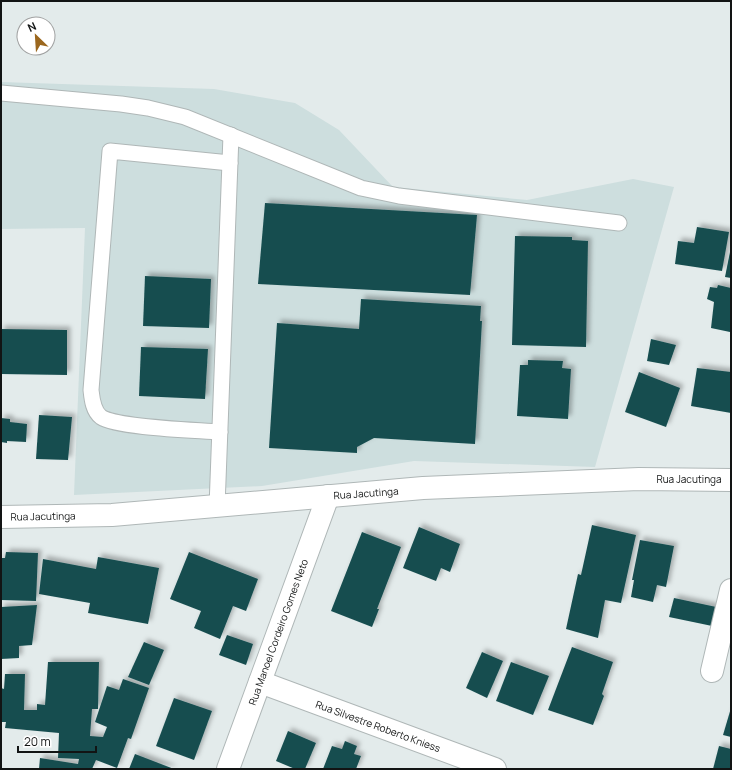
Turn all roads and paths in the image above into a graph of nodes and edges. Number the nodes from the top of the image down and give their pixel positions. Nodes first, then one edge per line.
1 (1, 93) edge
2 (231, 135) junction
3 (230, 163) junction
4 (619, 223) dead end
5 (220, 432) junction
6 (730, 477) edge
7 (328, 496) junction
8 (217, 507) junction
9 (1, 517) edge
10 (731, 590) edge
11 (712, 671) dead end
12 (260, 682) junction
13 (228, 769) edge
14 (495, 769) edge

1 - 2 lane
2 - 3 lane
2 - 4 lane
3 - 5 lane
3 - 5 lane
5 - 8 lane
6 - 7 street, Rua Jacutinga
7 - 8 street, Rua Jacutinga
7 - 12 street, Rua Manoel Cordeiro Gomes Neto
8 - 9 street, Rua Jacutinga
10 - 11 street
12 - 13 street, Rua Manoel Cordeiro Gomes Neto
12 - 14 street, Rua Silvestre Roberto Kniess

